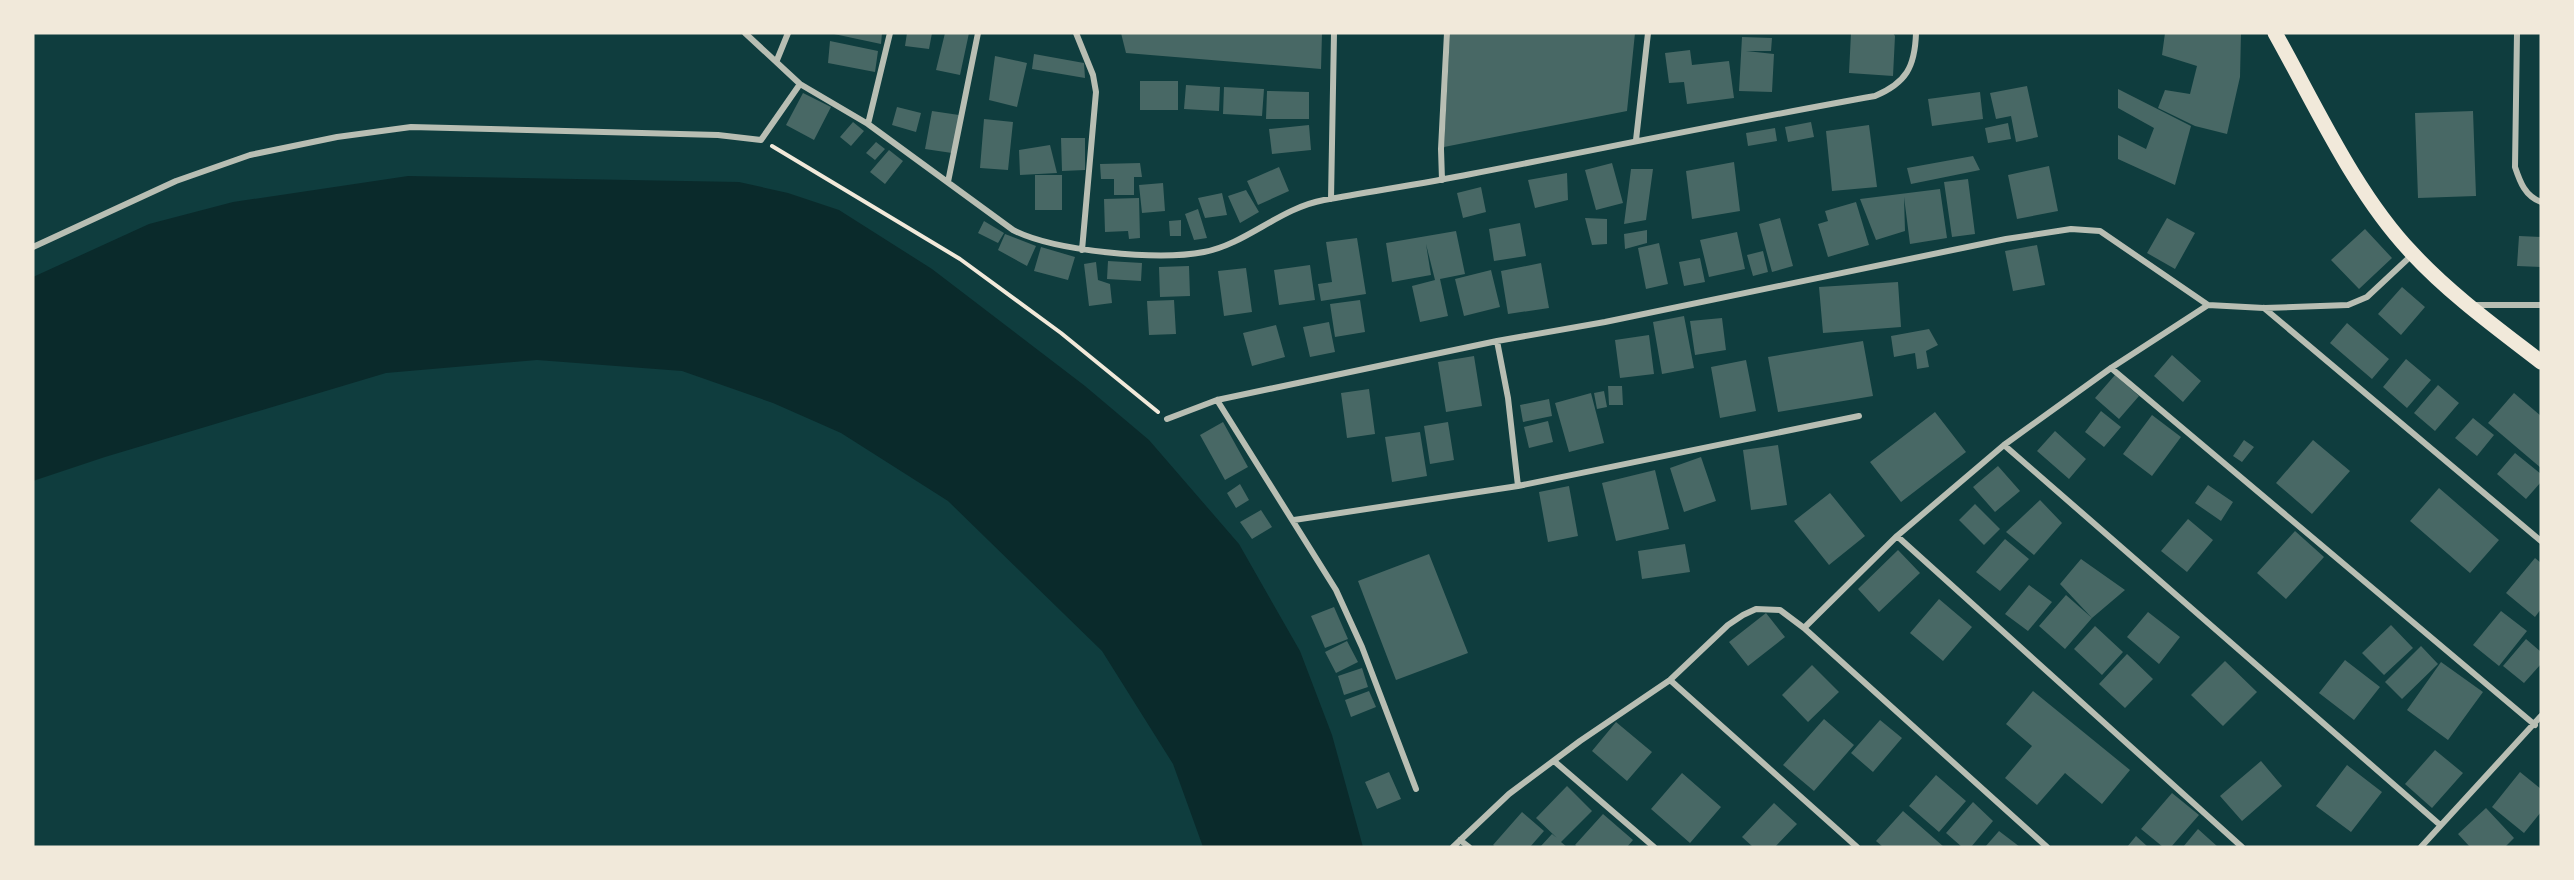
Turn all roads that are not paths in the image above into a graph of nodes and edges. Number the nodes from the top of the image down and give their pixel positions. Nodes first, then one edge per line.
1 (745, 33) edge
2 (788, 33) edge
3 (890, 33) edge
4 (978, 33) edge
5 (1076, 33) edge
6 (1334, 33) edge
7 (1447, 33) edge
8 (1648, 33) edge
9 (1916, 33) edge
10 (2275, 33) edge
11 (2517, 33) edge
12 (777, 60) junction
13 (800, 84) junction
14 (868, 124) junction
15 (1636, 140) junction
16 (1442, 180) junction
17 (948, 182) junction
18 (1331, 199) junction
19 (2541, 202) edge
20 (33, 246) edge
21 (1082, 250) junction
22 (2413, 254) junction
23 (2208, 305) junction
24 (2469, 305) junction
25 (2541, 305) edge
26 (2264, 308) junction
27 (1497, 341) junction
28 (2541, 362) edge
29 (2111, 368) junction
30 (1217, 400) junction
31 (1860, 416) dead end
32 (1167, 419) road end
33 (2004, 446) junction
34 (1518, 486) junction
35 (1294, 520) junction
36 (1897, 536) junction
37 (2541, 541) edge
38 (1804, 628) junction
39 (1670, 680) junction
40 (2541, 716) edge
41 (2535, 725) junction
42 (1554, 761) junction
43 (1416, 789) dead end
44 (2439, 824) junction
45 (1460, 840) junction
46 (1453, 847) edge
47 (1469, 847) edge
48 (1654, 847) edge
49 (1857, 847) edge
50 (2048, 847) edge
51 (2242, 847) edge
52 (2421, 847) edge

1 - 12 street
2 - 12 street
3 - 14 street
4 - 17 street
5 - 21 street
6 - 18 street
7 - 16 street
8 - 15 street
9 - 15 street
10 - 22 main road
11 - 19 street
12 - 13 street
13 - 14 street
13 - 20 street
14 - 17 street
15 - 16 street
16 - 18 street
17 - 21 street
18 - 21 street
22 - 24 main road
22 - 26 street
23 - 26 street
23 - 27 street
23 - 29 street
24 - 25 street
24 - 28 main road
26 - 37 street
27 - 30 street
27 - 34 street
29 - 33 street
29 - 41 street
30 - 32 street
30 - 35 street
31 - 34 street
33 - 36 street
33 - 44 street
34 - 35 street
35 - 43 street
36 - 38 street
36 - 51 street
38 - 39 street
38 - 50 street
39 - 42 street
39 - 49 street
40 - 41 street
41 - 44 street
42 - 45 street
42 - 48 street
44 - 52 street
45 - 46 street
45 - 47 street

